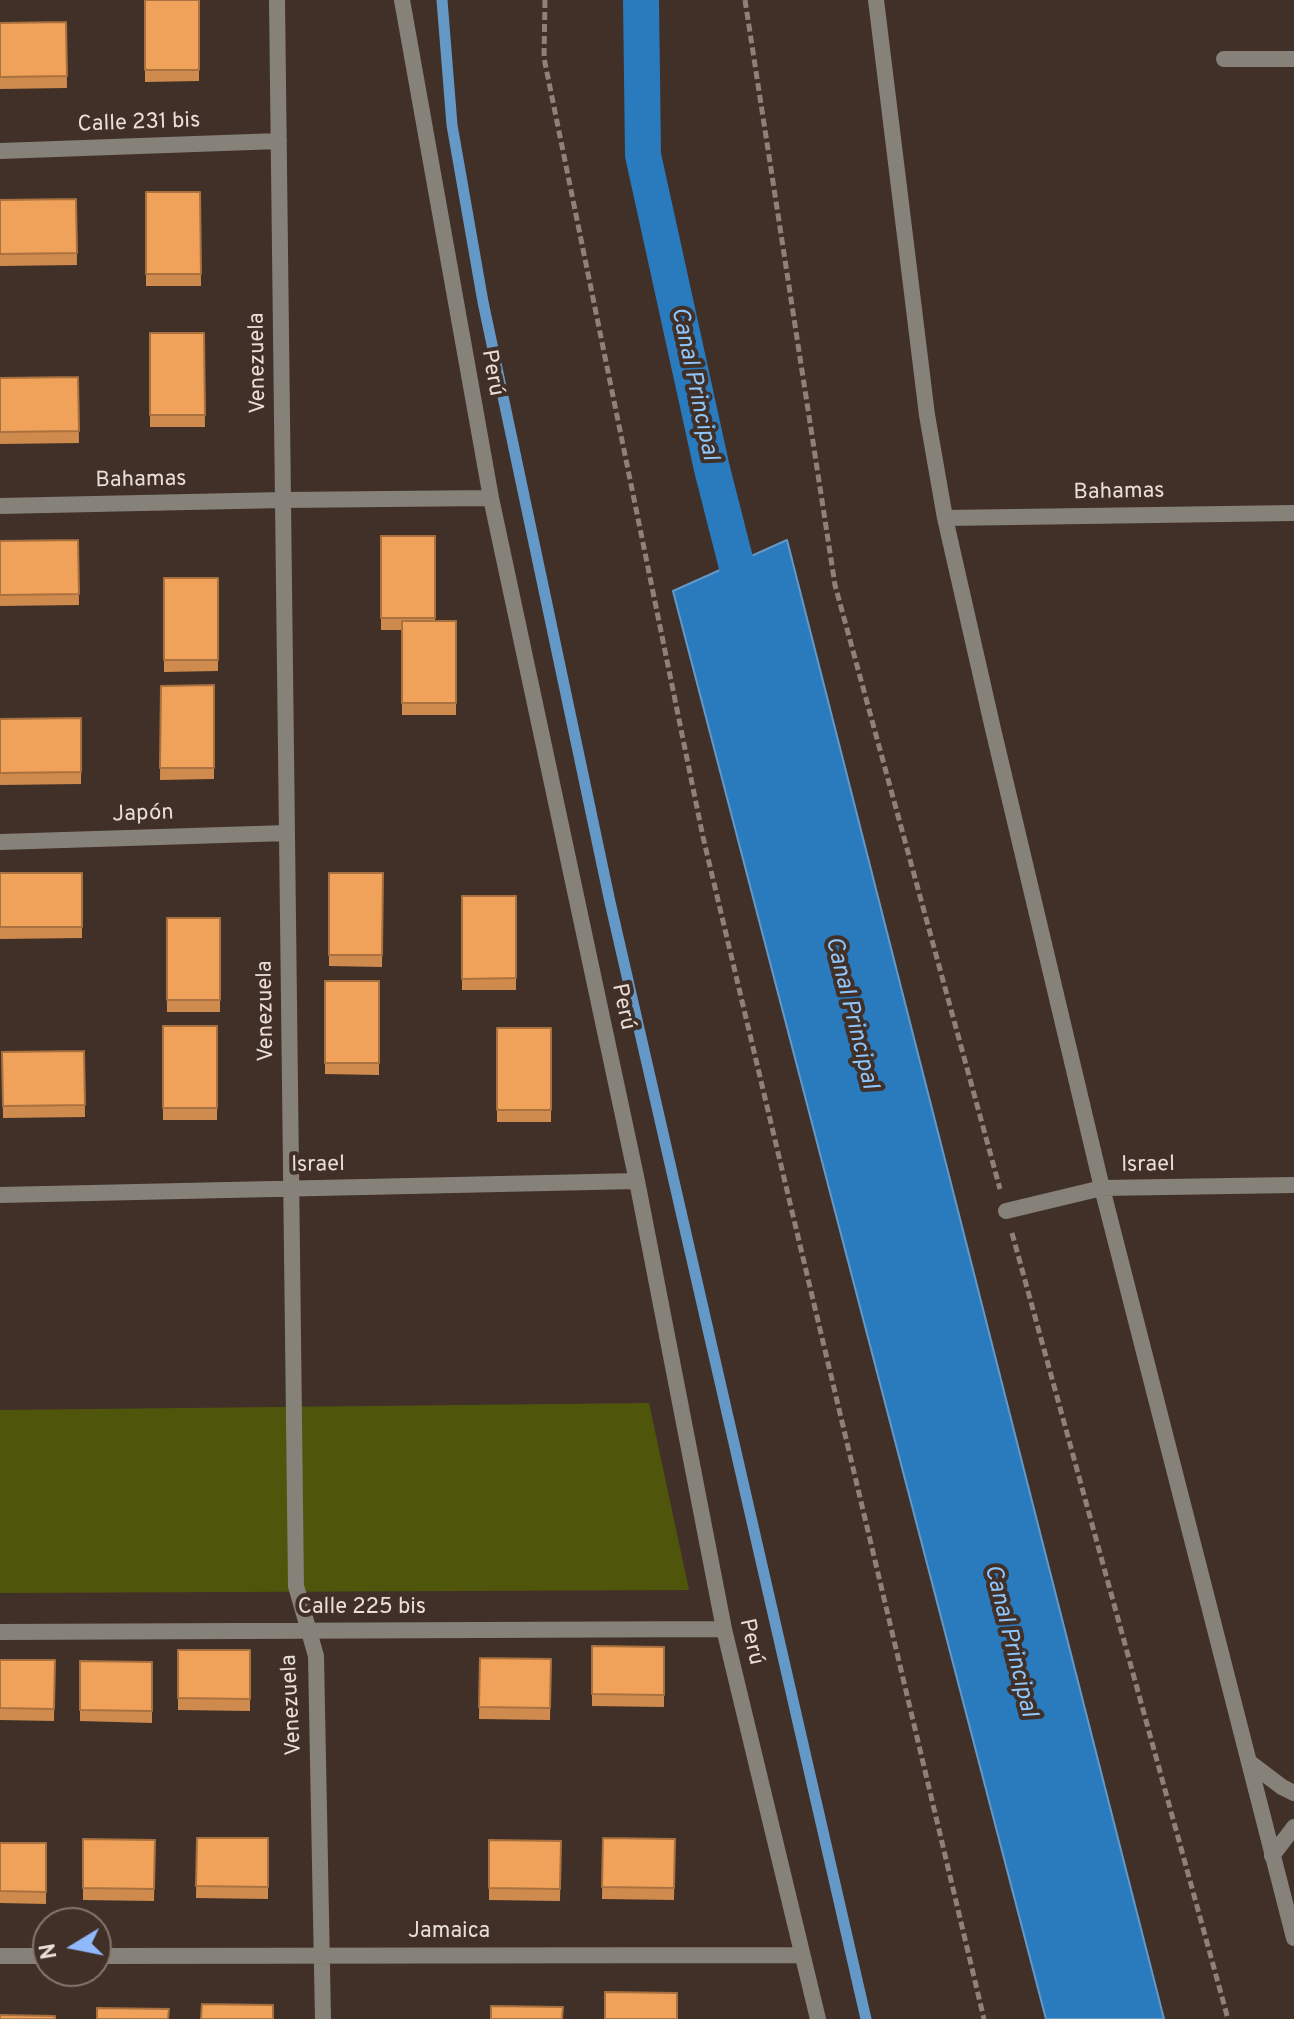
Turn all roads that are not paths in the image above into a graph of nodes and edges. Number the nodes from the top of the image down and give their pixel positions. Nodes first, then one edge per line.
1 (277, 0) edge
2 (402, 0) edge
3 (876, 0) edge
4 (1224, 59) dead end
5 (1294, 59) edge
6 (279, 141) junction
7 (0, 151) edge
8 (491, 498) junction
9 (283, 500) junction
10 (0, 506) edge
11 (1294, 513) edge
12 (945, 518) junction
13 (287, 833) junction
14 (0, 842) edge
15 (637, 1181) junction
16 (1294, 1185) edge
17 (291, 1188) junction
18 (1102, 1188) junction
19 (0, 1195) edge
20 (1006, 1211) road end
21 (724, 1629) junction
22 (309, 1631) junction
23 (0, 1632) edge
24 (1249, 1762) junction
25 (1294, 1793) edge
26 (1294, 1827) edge
27 (1272, 1856) junction
28 (1294, 1938) edge
29 (802, 1955) junction
30 (0, 1956) edge
31 (32, 1956) edge
32 (112, 1956) edge
33 (322, 1956) junction
34 (323, 2019) edge
35 (818, 2019) edge

1 - 6 street, Venezuela
2 - 8 street, Perú
3 - 12 street
4 - 5 street
6 - 7 street, Calle 231 bis
6 - 9 street, Venezuela
8 - 9 street, Bahamas
8 - 15 street, Perú
9 - 10 street, Bahamas
9 - 13 street, Venezuela
11 - 12 street, Bahamas
12 - 18 street
13 - 14 street, Japón
13 - 17 street, Venezuela
15 - 17 street, Israel
15 - 21 street, Perú
16 - 18 street, Israel
17 - 19 street, Israel
17 - 22 street, Venezuela
18 - 20 street, Israel
18 - 24 street
21 - 22 street, Calle 225 bis
21 - 29 street, Perú
22 - 23 street, Calle 225 bis
22 - 33 street, Venezuela
24 - 25 street
24 - 27 street
26 - 27 street
27 - 28 street
29 - 33 street, Jamaica
29 - 35 street, Perú
30 - 31 street
32 - 33 street, Jamaica
33 - 34 street, Venezuela

